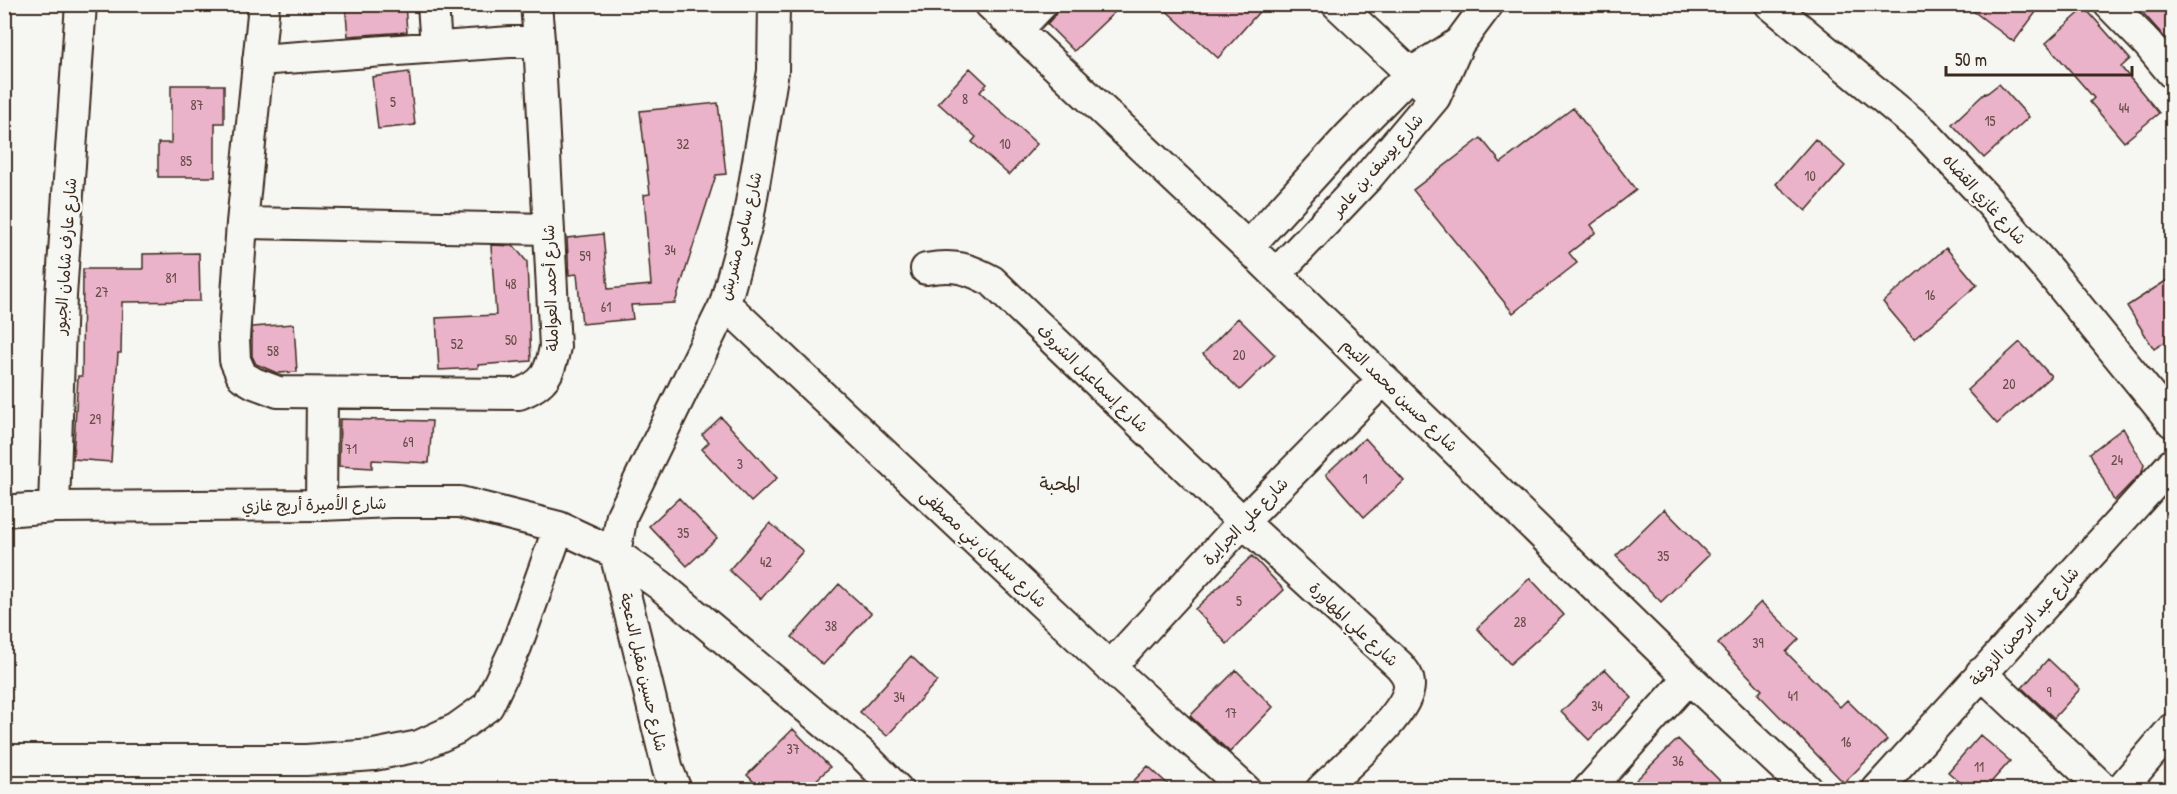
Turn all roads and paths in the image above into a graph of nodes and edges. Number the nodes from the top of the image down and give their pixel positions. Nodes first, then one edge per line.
1 (81, 4) edge
2 (264, 4) edge
3 (433, 4) edge
4 (536, 4) edge
5 (774, 4) edge
6 (990, 4) edge
7 (1042, 4) edge
8 (1336, 4) edge
9 (1488, 4) edge
10 (1770, 4) edge
11 (2109, 4) edge
12 (1017, 30) junction
13 (539, 40) junction
14 (1459, 43) junction
15 (436, 47) junction
16 (258, 60) junction
17 (1411, 73) junction
18 (2172, 73) edge
19 (1435, 97) junction
20 (242, 223) junction
21 (548, 229) junction
22 (1248, 247) junction
23 (926, 270) dead end
24 (1276, 274) junction
25 (725, 304) junction
26 (1384, 379) junction
27 (322, 393) junction
28 (2172, 422) edge
29 (2172, 464) edge
30 (321, 506) junction
31 (54, 507) junction
32 (4, 511) edge
33 (1243, 522) junction
34 (559, 527) junction
35 (615, 553) junction
36 (1110, 667) junction
37 (1981, 674) junction
38 (1689, 678) junction
39 (2172, 729) edge
40 (4, 760) edge
41 (669, 783) edge
42 (898, 789) edge
43 (1246, 789) edge
44 (1321, 789) edge
45 (1588, 789) edge
46 (1808, 789) edge
47 (1877, 789) edge
48 (2105, 789) edge
49 (2120, 789) edge

1 - 31 street, شارع عارف شامان الجبور
2 - 16 street, شارع أحمد العواملة
3 - 15 street
4 - 13 street, شارع أحمد العواملة
5 - 25 street, شارع سامي مشربش
6 - 12 street, شارع حسين محمد التيم
7 - 12 street
8 - 17 street
9 - 14 street, شارع يوسف بن عامر
10 - 28 street, شارع غازي القضاه
11 - 18 street
12 - 22 street, شارع حسين محمد التيم
13 - 15 street
13 - 21 street, شارع أحمد العواملة
14 - 17 street, شارع يوسف بن عامر
14 - 19 street, شارع يوسف بن عامر
15 - 16 street
16 - 20 street, شارع أحمد العواملة
17 - 19 street
17 - 22 street, شارع يوسف بن عامر
19 - 24 street, شارع يوسف بن عامر
20 - 21 street
20 - 27 street, شارع أحمد العواملة
21 - 27 street, شارع أحمد العواملة
22 - 24 street, شارع حسين محمد التيم
23 - 33 street, شارع إسماعيل الشروف
24 - 26 street, شارع حسين محمد التيم
25 - 35 street, شارع سامي مشربش
25 - 36 street, شارع سليمان بني مصطفى
26 - 33 street, شارع علي الجرايرة
26 - 38 street, شارع حسين محمد التيم
27 - 30 street
29 - 37 street, شارع عبد الرحمن الزوغة
30 - 31 street, شارع الأميرة أريج غازي
30 - 34 street, شارع الأميرة أريج غازي
31 - 32 street, شارع الأميرة أريج غازي
33 - 36 street, شارع علي الجرايرة
33 - 44 street, شارع علي المهاورة
34 - 35 street, شارع الأميرة أريج غازي
34 - 40 street
35 - 41 street, شارع حسين مقبل الدعجة
35 - 42 street
36 - 43 street, شارع سليمان بني مصطفى
37 - 47 street, شارع عبد الرحمن الزوغة
37 - 48 street
38 - 45 street
38 - 46 street, شارع حسين محمد التيم
39 - 49 street

